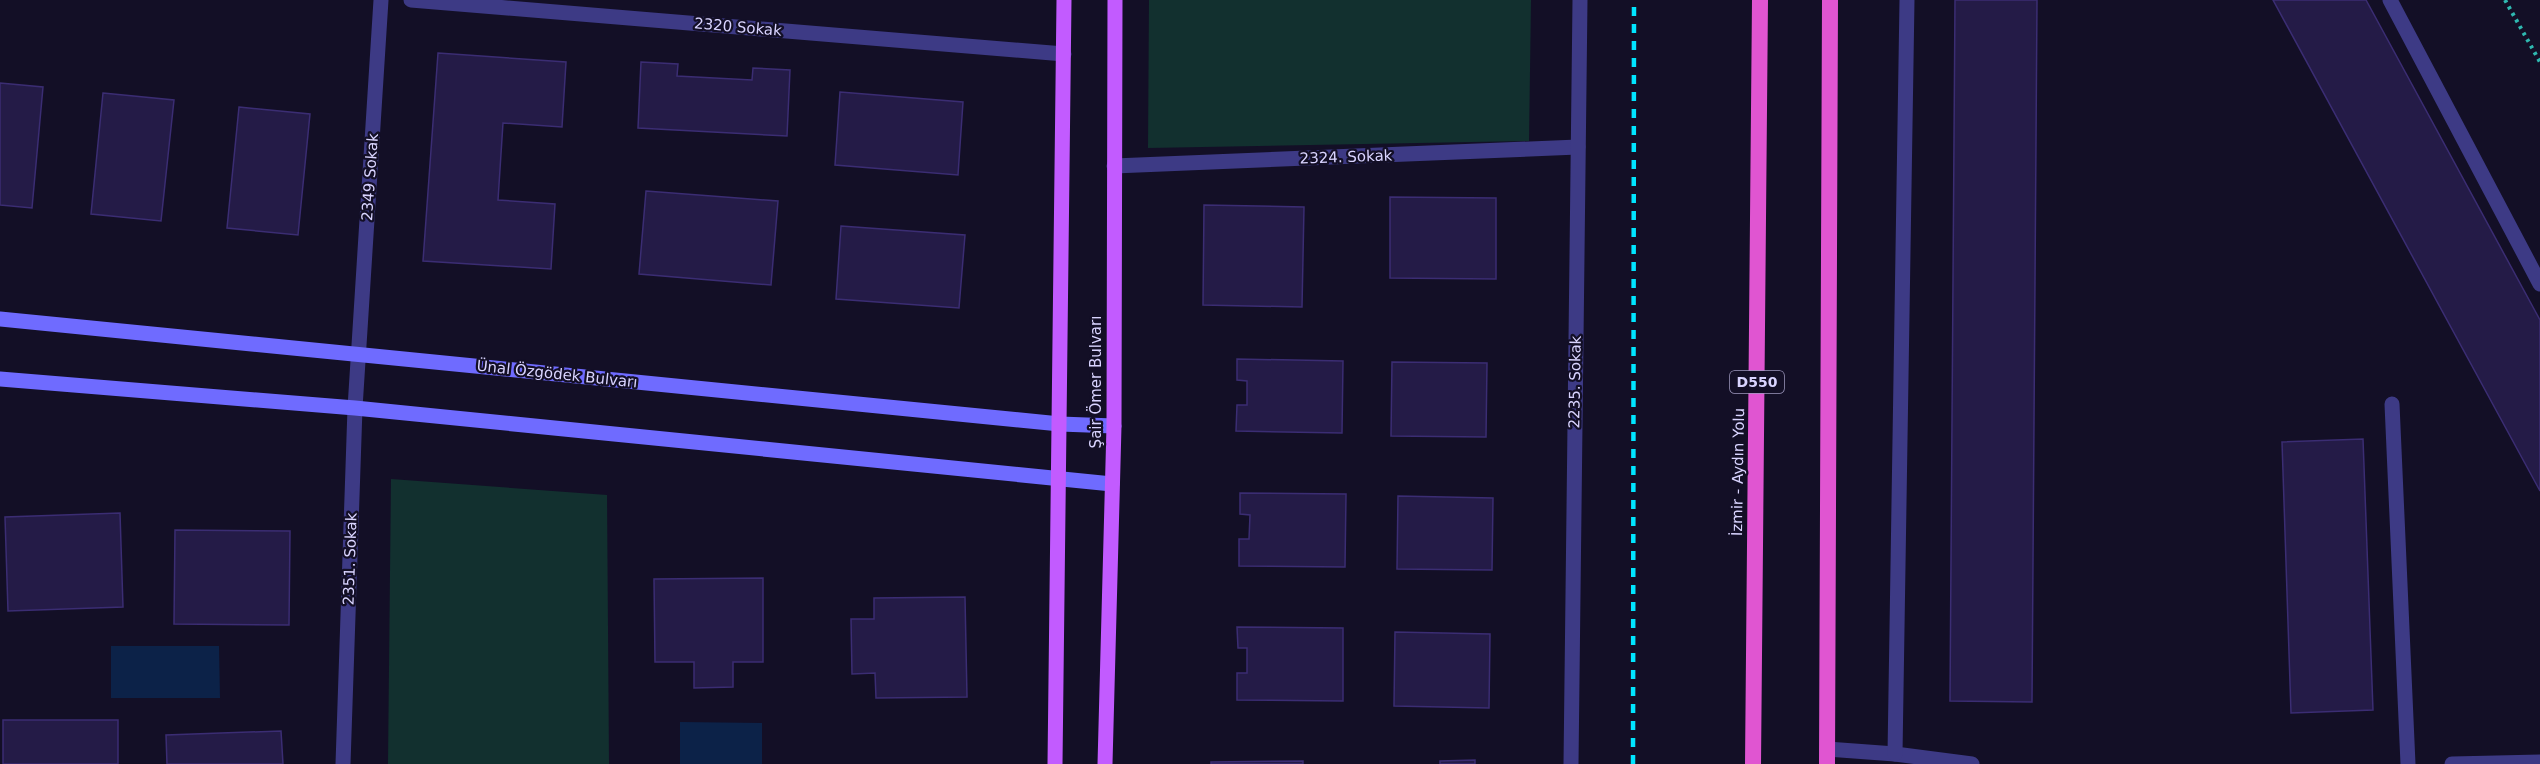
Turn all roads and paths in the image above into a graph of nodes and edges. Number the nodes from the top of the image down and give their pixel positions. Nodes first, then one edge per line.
1 (381, 0) edge
2 (411, 0) edge
3 (1064, 0) edge
4 (1115, 0) edge
5 (1580, 0) edge
6 (1761, 0) edge
7 (1830, 0) edge
8 (1907, 0) edge
9 (2390, 0) edge
10 (2505, 0) edge
11 (1064, 54) junction
12 (2540, 62) edge
13 (1578, 147) junction
14 (1114, 166) junction
15 (2540, 284) edge
16 (0, 319) edge
17 (358, 354) junction
18 (0, 378) edge
19 (2392, 404) dead end
20 (356, 408) junction
21 (1060, 424) junction
22 (1114, 426) junction
23 (1058, 480) junction
24 (1112, 484) junction
25 (1895, 754) junction
26 (1827, 757) edge
27 (2540, 762) edge
28 (343, 764) edge
29 (1055, 764) edge
30 (1105, 764) edge
31 (1571, 764) edge
32 (1753, 764) edge
33 (1972, 764) edge
34 (2408, 764) edge
35 (2452, 764) edge

1 - 17 street, 2349 Sokak
2 - 11 street, 2320 Sokak
3 - 11 main road
4 - 14 main road, Şair Ömer Bulvarı
5 - 13 street, 2235. Sokak
6 - 32 highway, İzmir - Aydın Yolu / D550
7 - 26 highway
8 - 25 street
9 - 15 street
10 - 12 path
11 - 21 main road
13 - 14 street, 2324. Sokak
13 - 31 street, 2235. Sokak
14 - 22 main road, Şair Ömer Bulvarı
16 - 17 main road, Ünal Özgödek Bulvarı
17 - 20 street, 2351. Sokak
17 - 21 main road, Ünal Özgödek Bulvarı
18 - 20 main road
19 - 34 street
20 - 23 main road
20 - 28 street, 2351. Sokak
21 - 22 main road, Ünal Özgödek Bulvarı
21 - 23 main road
22 - 24 main road, Şair Ömer Bulvarı
23 - 24 main road
23 - 29 main road
24 - 30 main road, Şair Ömer Bulvarı
25 - 26 street
25 - 33 street
27 - 35 street

